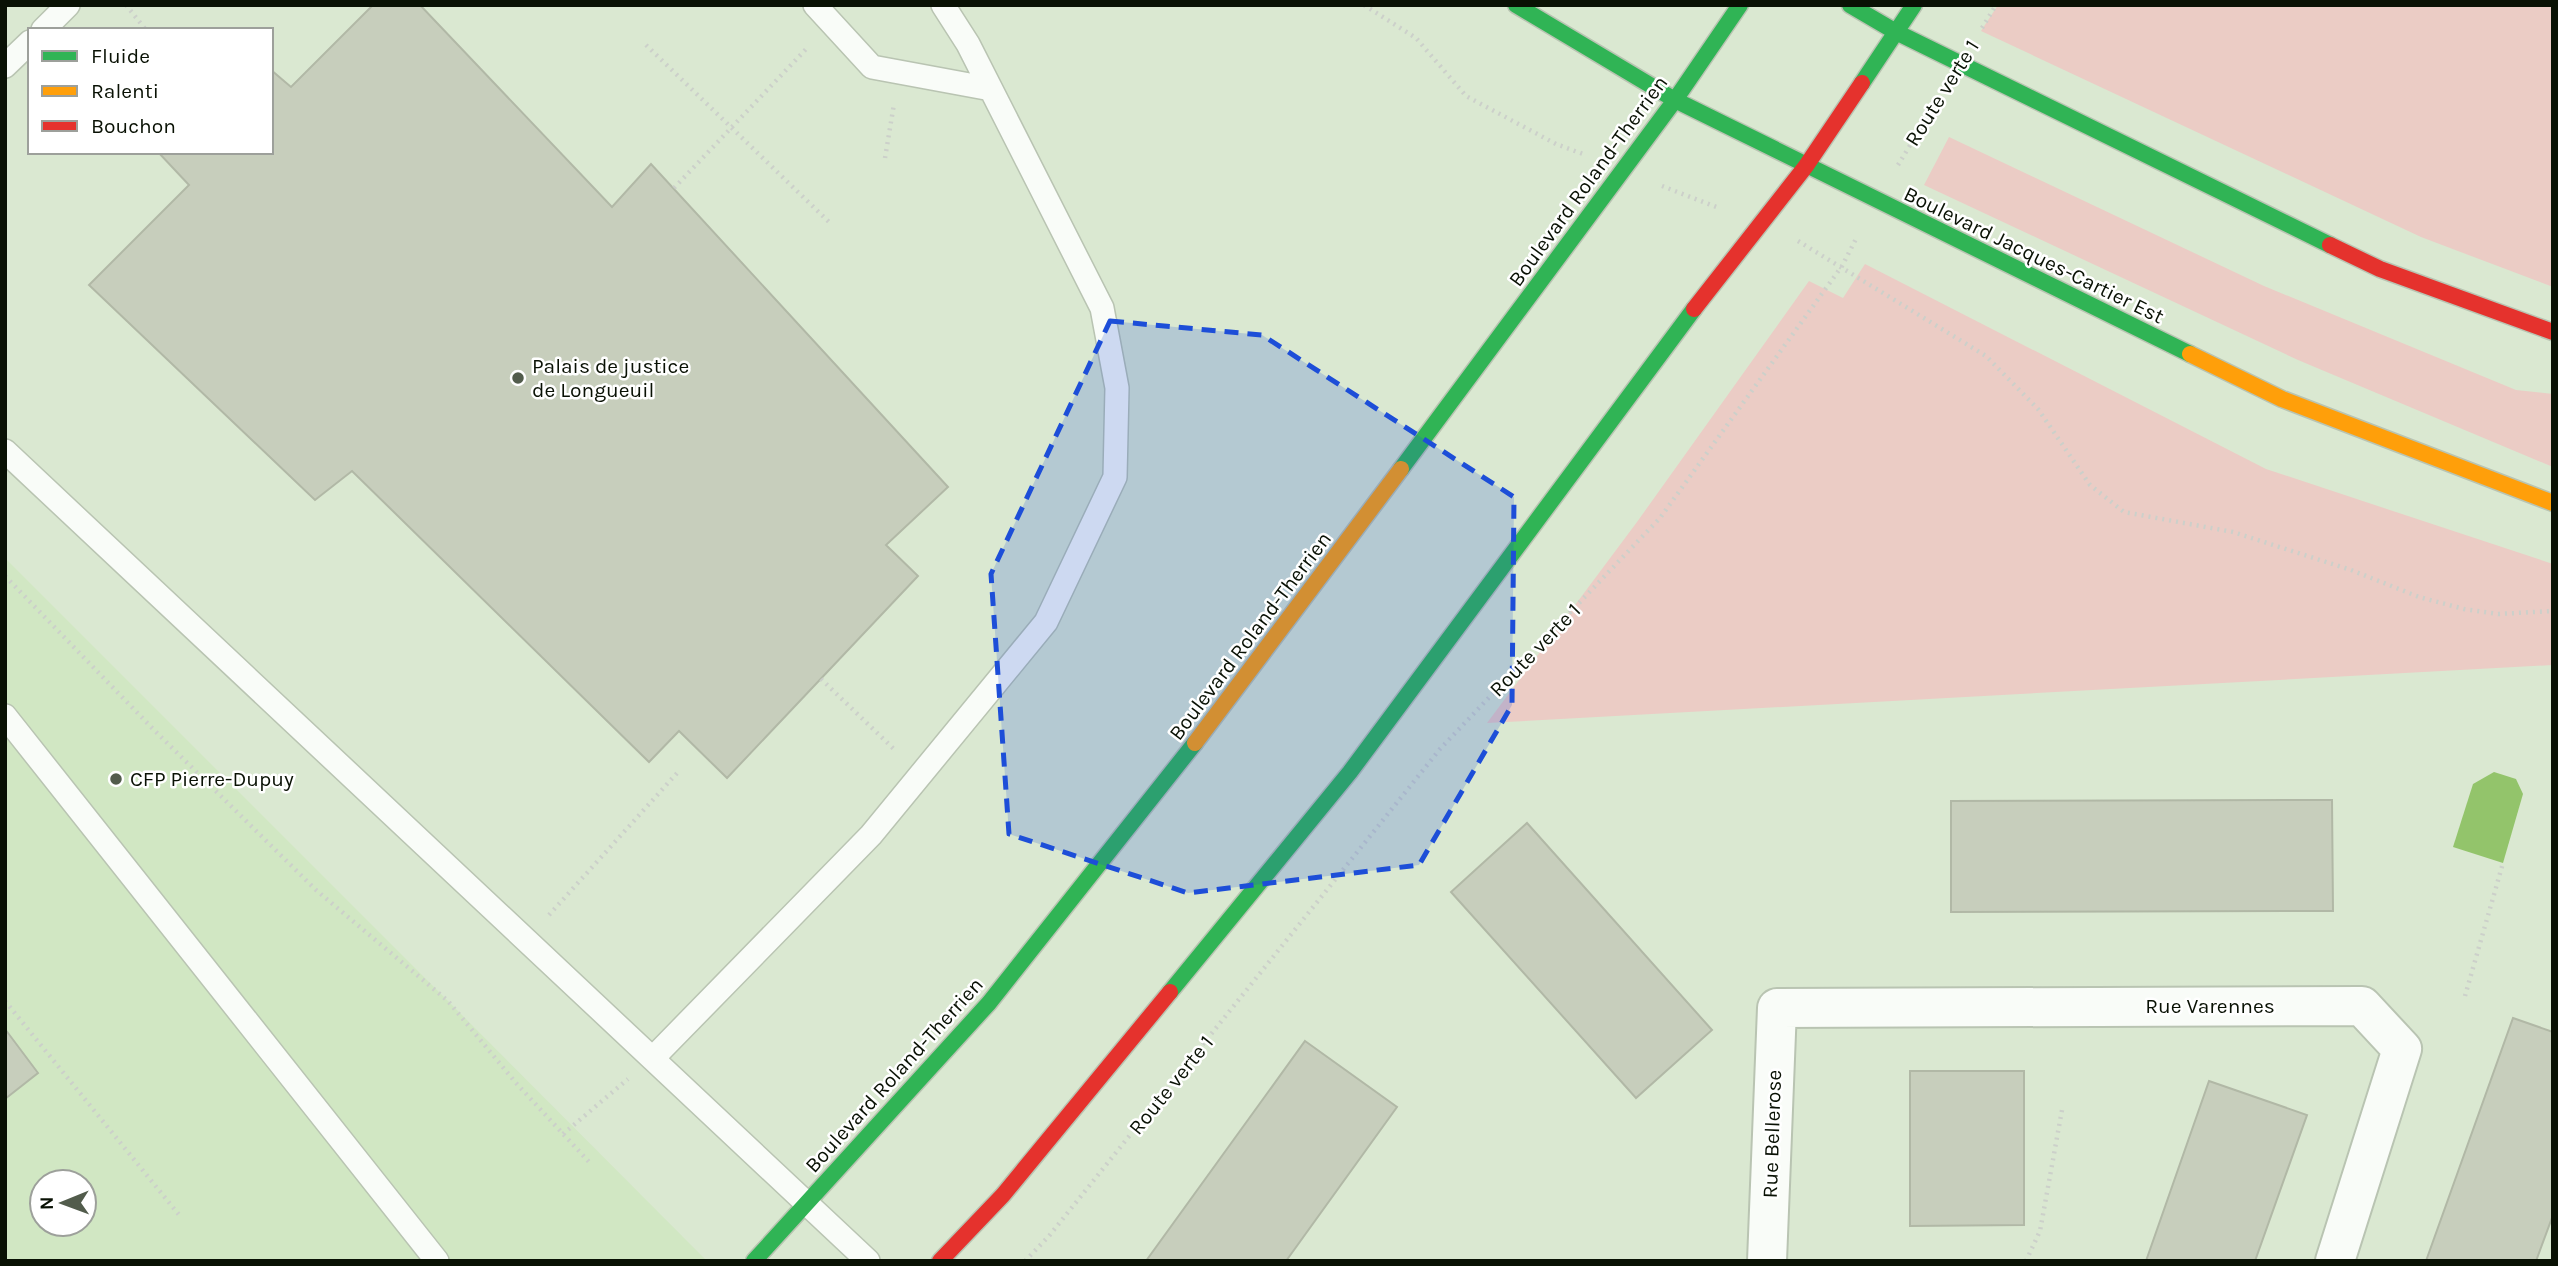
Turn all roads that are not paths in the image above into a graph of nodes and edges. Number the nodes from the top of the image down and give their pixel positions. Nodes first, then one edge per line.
1 (68, 5) edge
2 (816, 5) edge
3 (943, 5) edge
4 (1516, 5) edge
5 (1740, 5) edge
6 (1850, 5) edge
7 (1914, 5) edge
8 (45, 28) edge
9 (1896, 32) junction
10 (28, 44) edge
11 (5, 66) edge
12 (991, 89) junction
13 (1675, 100) junction
14 (1806, 166) junction
15 (2553, 332) edge
16 (5, 451) edge
17 (2553, 503) edge
18 (5, 716) edge
19 (1777, 1008) joint
20 (653, 1058) junction
21 (808, 1202) junction
22 (437, 1261) edge
23 (754, 1261) edge
24 (868, 1261) edge
25 (940, 1261) edge
26 (1766, 1261) edge
27 (2335, 1261) edge

1 - 8 lane
2 - 12 lane
3 - 12 lane
4 - 13 main road, Boulevard Jacques-Cartier Est
5 - 13 main road, Boulevard Roland-Therrien
6 - 9 main road
7 - 9 main road
9 - 14 main road
9 - 15 main road
10 - 11 lane
12 - 20 lane
13 - 14 main road, Boulevard Jacques-Cartier Est
13 - 21 main road, Boulevard Roland-Therrien
14 - 17 main road, Boulevard Jacques-Cartier Est
14 - 25 main road
16 - 20 lane
18 - 22 lane
19 - 26 street, Rue Bellerose
19 - 27 street, Rue Varennes
20 - 21 lane
21 - 23 main road, Boulevard Roland-Therrien
21 - 24 lane

